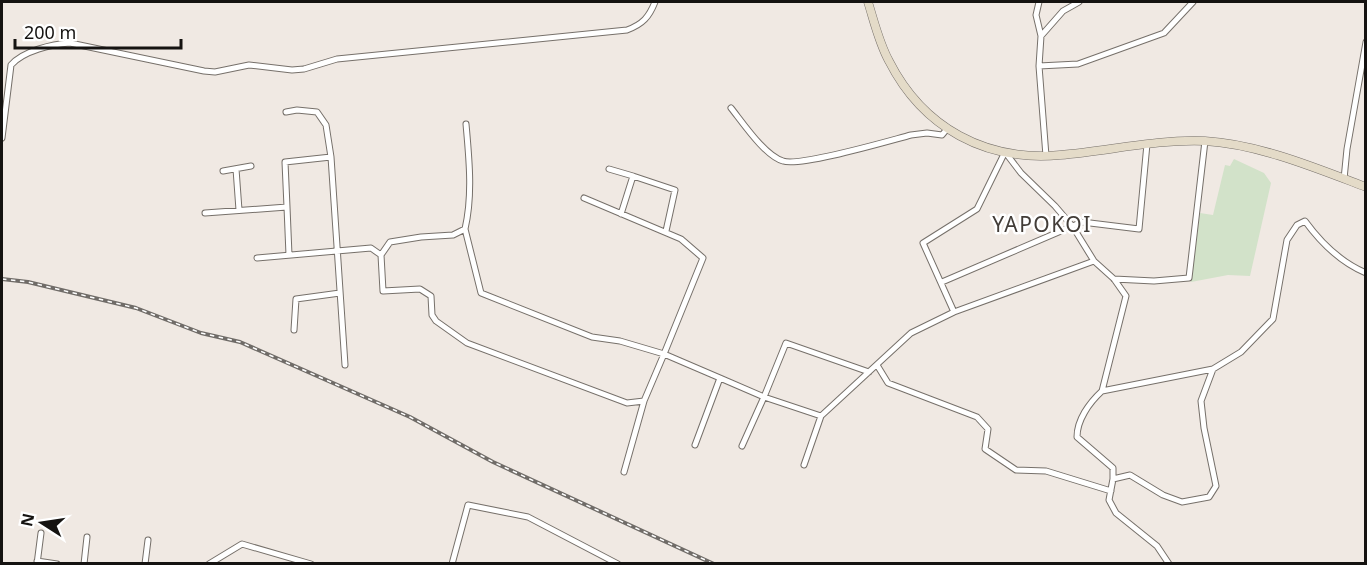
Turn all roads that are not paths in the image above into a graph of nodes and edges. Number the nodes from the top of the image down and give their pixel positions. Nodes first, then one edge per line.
1 (655, 2) edge
2 (868, 2) edge
3 (1039, 2) edge
4 (1079, 2) edge
5 (1193, 2) edge
6 (1041, 36) junction
7 (1365, 42) edge
8 (1039, 66) junction
9 (731, 108) dead end
10 (286, 112) dead end
11 (466, 124) dead end
12 (948, 129) junction
13 (2, 138) edge
14 (1205, 141) junction
15 (1147, 144) junction
16 (1005, 152) junction
17 (1046, 156) junction
18 (331, 157) junction
19 (251, 166) dead end
20 (236, 169) junction
21 (609, 169) dead end
22 (223, 171) dead end
23 (633, 176) junction
24 (1344, 179) junction
25 (1365, 187) edge
26 (584, 198) dead end
27 (287, 207) junction
28 (239, 210) junction
29 (205, 213) dead end
30 (621, 213) junction
31 (1072, 227) junction
32 (465, 229) junction
33 (666, 231) junction
34 (338, 251) junction
35 (289, 255) junction
36 (381, 255) junction
37 (257, 258) dead end
38 (1094, 261) junction
39 (1365, 273) edge
40 (1114, 279) junction
41 (942, 282) junction
42 (340, 293) junction
43 (954, 312) junction
44 (294, 330) dead end
45 (664, 354) junction
46 (877, 364) junction
47 (345, 366) dead end
48 (1213, 369) junction
49 (869, 372) junction
50 (720, 378) junction
51 (1102, 391) junction
52 (764, 397) junction
53 (644, 401) junction
54 (821, 416) junction
55 (695, 445) dead end
56 (742, 446) dead end
57 (804, 465) dead end
58 (624, 472) dead end
59 (1113, 479) junction
60 (1111, 491) junction
61 (41, 533) dead end
62 (87, 537) dead end
63 (148, 540) dead end
64 (37, 562) edge
65 (57, 564) edge
66 (84, 564) edge
67 (145, 564) edge
68 (209, 564) edge
69 (311, 564) edge
70 (452, 564) edge
71 (618, 564) edge
72 (1169, 564) edge

1 - 13 street
2 - 12 street
3 - 6 street
4 - 6 street
5 - 8 street
6 - 8 street
7 - 24 street
8 - 17 street
9 - 12 street
10 - 18 street
11 - 32 street
12 - 16 street
14 - 15 street
14 - 24 street
14 - 40 street
15 - 17 street
15 - 31 street
16 - 17 street
16 - 31 street
16 - 41 street
18 - 27 street
18 - 34 street
19 - 20 street
20 - 22 street
20 - 28 street
21 - 23 street
23 - 30 street
23 - 33 street
24 - 25 street
26 - 30 street
27 - 28 street
27 - 35 street
28 - 29 street
30 - 33 street
31 - 38 street
31 - 41 street
32 - 36 street
32 - 45 street
33 - 45 street
34 - 35 street
34 - 36 street
34 - 42 street
35 - 37 street
36 - 53 street
38 - 40 street
38 - 43 street
39 - 48 street
40 - 51 street
41 - 43 street
42 - 44 street
42 - 47 street
43 - 46 street
45 - 50 street
45 - 53 street
46 - 49 street
46 - 60 street
48 - 51 street
48 - 59 street
49 - 52 street
49 - 54 street
50 - 52 street
50 - 55 street
51 - 59 street
52 - 54 street
52 - 56 street
53 - 58 street
54 - 57 street
59 - 60 street
60 - 72 street
61 - 64 street
62 - 66 street
63 - 67 street
64 - 65 street
68 - 69 street
70 - 71 street

